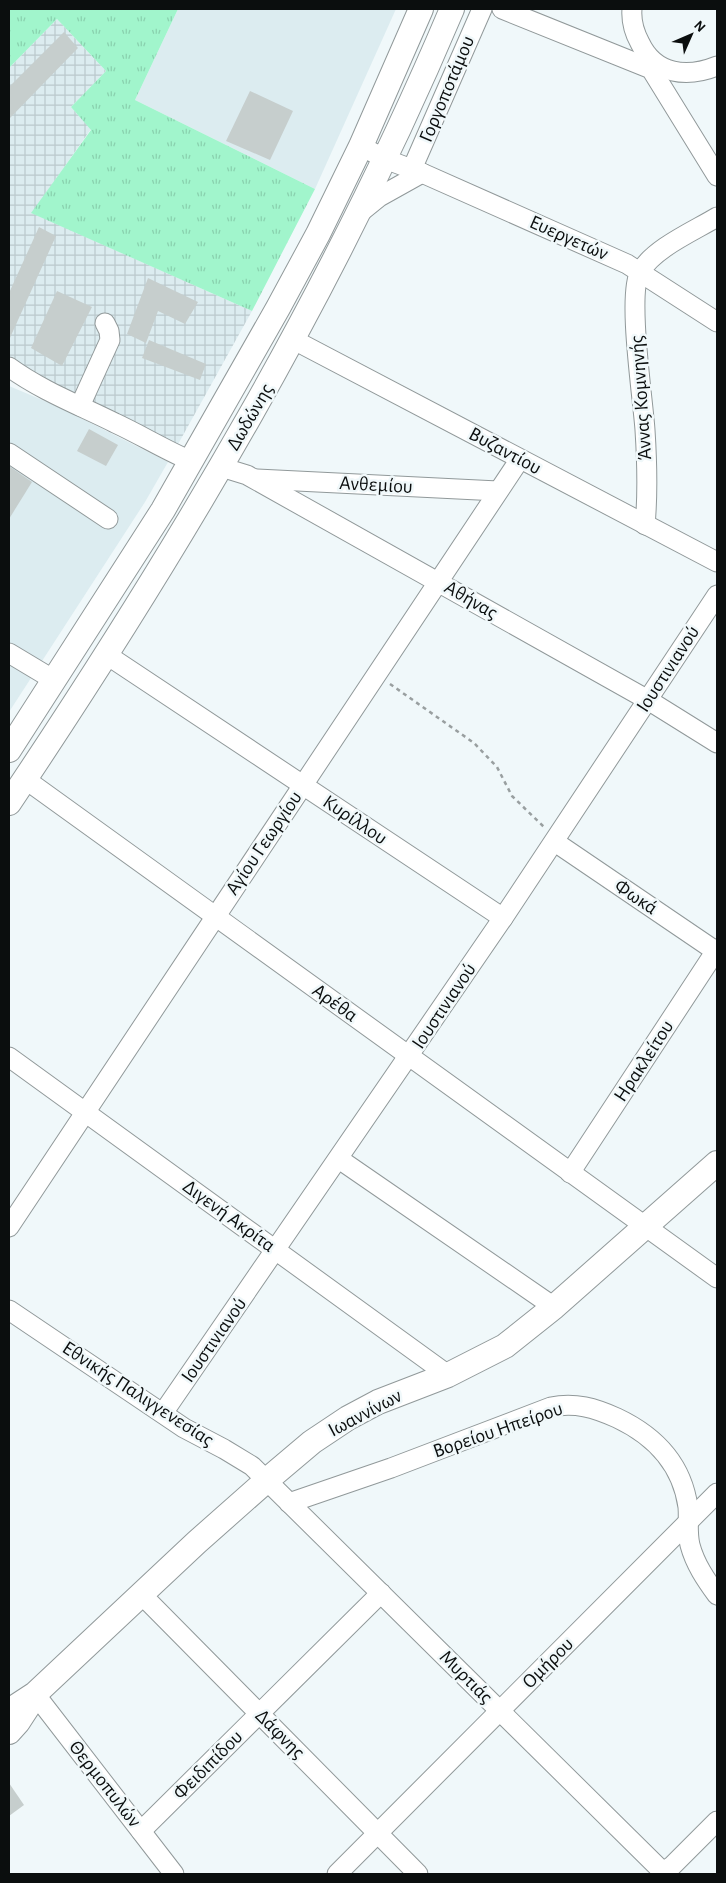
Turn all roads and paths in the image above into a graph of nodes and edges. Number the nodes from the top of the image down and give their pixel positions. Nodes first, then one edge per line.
1 (421, 9) edge
2 (452, 9) edge
3 (482, 9) edge
4 (502, 9) edge
5 (632, 9) edge
6 (653, 66) junction
7 (717, 66) edge
8 (363, 141) junction
9 (388, 153) junction
10 (417, 171) junction
11 (717, 176) edge
12 (357, 215) junction
13 (717, 217) edge
14 (640, 271) junction
15 (717, 322) edge
16 (104, 323) dead end
17 (294, 340) junction
18 (9, 367) edge
19 (80, 406) junction
20 (9, 453) edge
21 (520, 459) junction
22 (192, 461) junction
23 (221, 467) junction
24 (254, 479) junction
25 (498, 492) junction
26 (108, 518) dead end
27 (645, 525) junction
28 (717, 562) edge
29 (438, 581) junction
30 (717, 595) edge
31 (9, 653) edge
32 (107, 655) junction
33 (376, 675) junction
34 (54, 680) junction
35 (648, 700) junction
36 (717, 743) edge
37 (9, 750) edge
38 (25, 779) junction
39 (303, 785) junction
40 (9, 803) edge
41 (555, 842) junction
42 (215, 916) junction
43 (503, 918) junction
44 (717, 951) edge
45 (9, 1057) edge
46 (410, 1057) junction
47 (85, 1112) junction
48 (339, 1159) junction
49 (717, 1163) edge
50 (570, 1173) junction
51 (9, 1227) edge
52 (646, 1227) junction
53 (276, 1250) junction
54 (717, 1278) edge
55 (554, 1307) junction
56 (9, 1310) edge
57 (448, 1375) junction
58 (163, 1413) junction
59 (267, 1480) junction
60 (717, 1493) edge
61 (289, 1503) junction
62 (689, 1521) junction
63 (381, 1593) junction
64 (141, 1594) junction
65 (717, 1595) edge
66 (35, 1694) junction
67 (500, 1710) junction
68 (9, 1711) edge
69 (260, 1713) junction
70 (9, 1732) edge
71 (717, 1821) edge
72 (141, 1831) junction
73 (378, 1834) junction
74 (174, 1874) edge
75 (337, 1874) edge
76 (418, 1874) edge
77 (663, 1874) edge

1 - 8 main road, Δωδώνης
2 - 9 main road, Δωδώνης
3 - 10 street, Γοργοποτάμου
4 - 6 street
5 - 6 street
6 - 7 street
6 - 11 street
8 - 9 street, Ευεργετών
8 - 22 main road, Δωδώνης
9 - 10 street, Ευεργετών
9 - 12 main road, Δωδώνης
10 - 12 street
10 - 14 street, Ευεργετών
12 - 17 main road, Δωδώνης
13 - 14 street
14 - 15 street, Ευεργετών
14 - 27 street, Άννας Κομνηνής
16 - 19 street
17 - 21 street, Βυζαντίου
17 - 23 main road, Δωδώνης
18 - 19 street
19 - 22 street
20 - 26 street
21 - 25 street, Αγίου Γεωργίου
21 - 27 street, Βυζαντίου
22 - 34 main road, Δωδώνης
23 - 24 street, Αθήνας
23 - 32 main road, Δωδώνης
24 - 25 street, Ανθεμίου
24 - 29 street, Αθήνας
25 - 29 street, Αγίου Γεωργίου
27 - 28 street, Βυζαντίου
29 - 33 street, Αγίου Γεωργίου
29 - 35 street, Αθήνας
30 - 35 street, Ιουστινιανού
31 - 34 street
32 - 38 main road, Δωδώνης
32 - 39 street, Κυρίλλου
33 - 39 street, Αγίου Γεωργίου
33 - 41 path
34 - 37 main road, Δωδώνης
35 - 36 street, Αθήνας
35 - 41 street, Ιουστινιανού
38 - 40 main road, Δωδώνης
38 - 42 street, Αρέθα
39 - 42 street, Αγίου Γεωργίου
39 - 43 street, Κυρίλλου
41 - 43 street, Ιουστινιανού
41 - 44 street, Φωκά
42 - 46 street, Αρέθα
42 - 47 street, Αγίου Γεωργίου
43 - 46 street, Ιουστινιανού
44 - 50 street, Ηρακλείτου
45 - 47 street, Διγενή Ακρίτα
46 - 48 street, Ιουστινιανού
46 - 50 street, Αρέθα
47 - 51 street, Αγίου Γεωργίου
47 - 53 street, Διγενή Ακρίτα
48 - 53 street, Ιουστινιανού
48 - 55 street
49 - 52 main road, Ιωαννίνων
50 - 52 street, Αρέθα
52 - 54 street, Αρέθα
52 - 55 main road, Ιωαννίνων
53 - 57 street, Διγενή Ακρίτα
53 - 58 street, Ιουστινιανού
55 - 57 main road, Ιωαννίνων
56 - 58 street, Εθνικής Παλιγγενεσίας
57 - 59 main road, Ιωαννίνων
58 - 59 street, Εθνικής Παλιγγενεσίας
59 - 61 street, Μυρτιάς
59 - 64 main road, Ιωαννίνων
60 - 62 street, Ομήρου
61 - 62 street, Βορείου Ηπείρου
61 - 63 street, Μυρτιάς
62 - 65 street, Βορείου Ηπείρου
62 - 67 street, Ομήρου
63 - 67 street, Μυρτιάς
63 - 69 street, Φειδιπίδου
64 - 66 main road, Ιωαννίνων
64 - 69 street, Δάφνης
66 - 68 main road
66 - 70 main road
66 - 72 street, Θερμοπυλών
67 - 73 street, Ομήρου
67 - 77 street, Μυρτιάς
69 - 72 street, Φειδιπίδου
69 - 73 street, Δάφνης
71 - 77 street
72 - 74 street, Θερμοπυλών
73 - 75 street, Ομήρου
73 - 76 street, Δάφνης

